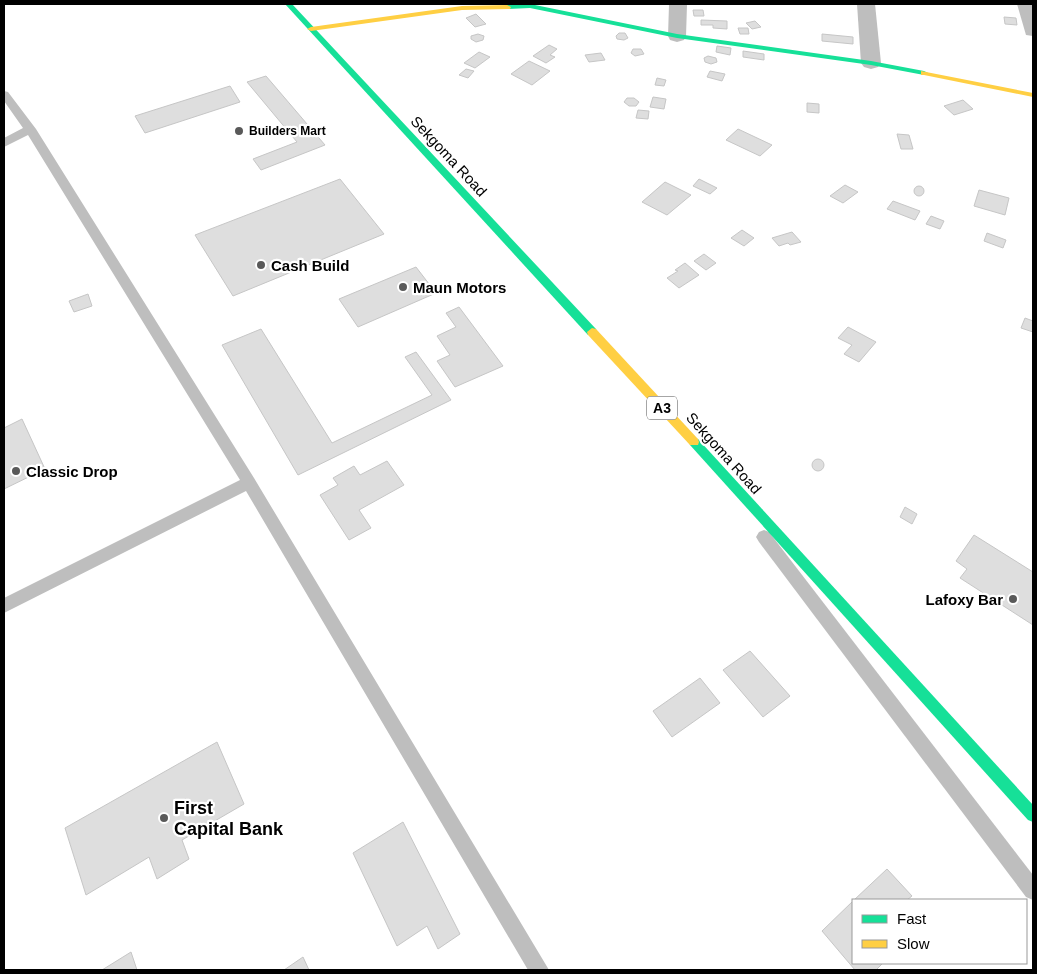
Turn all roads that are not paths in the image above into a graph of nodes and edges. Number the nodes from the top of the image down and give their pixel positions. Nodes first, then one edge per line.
1 (288, 4) edge
2 (678, 4) edge
3 (866, 4) edge
4 (1026, 4) edge
5 (312, 29) junction
6 (1033, 32) edge
7 (677, 36) junction
8 (871, 63) junction
9 (4, 94) edge
10 (1033, 95) edge
11 (30, 129) junction
12 (4, 143) edge
13 (679, 426) junction
14 (248, 482) junction
15 (4, 606) edge
16 (1033, 815) edge
17 (1033, 890) edge
18 (539, 970) edge

1 - 5 main road, Sekgoma Road / A3
2 - 7 street
3 - 8 street
4 - 6 street
5 - 7 main road
5 - 13 main road, Sekgoma Road / A3
7 - 8 main road
8 - 10 main road
9 - 11 lane
11 - 12 lane
11 - 14 lane
13 - 16 main road, Sekgoma Road / A3
13 - 17 lane
14 - 15 lane
14 - 18 lane

